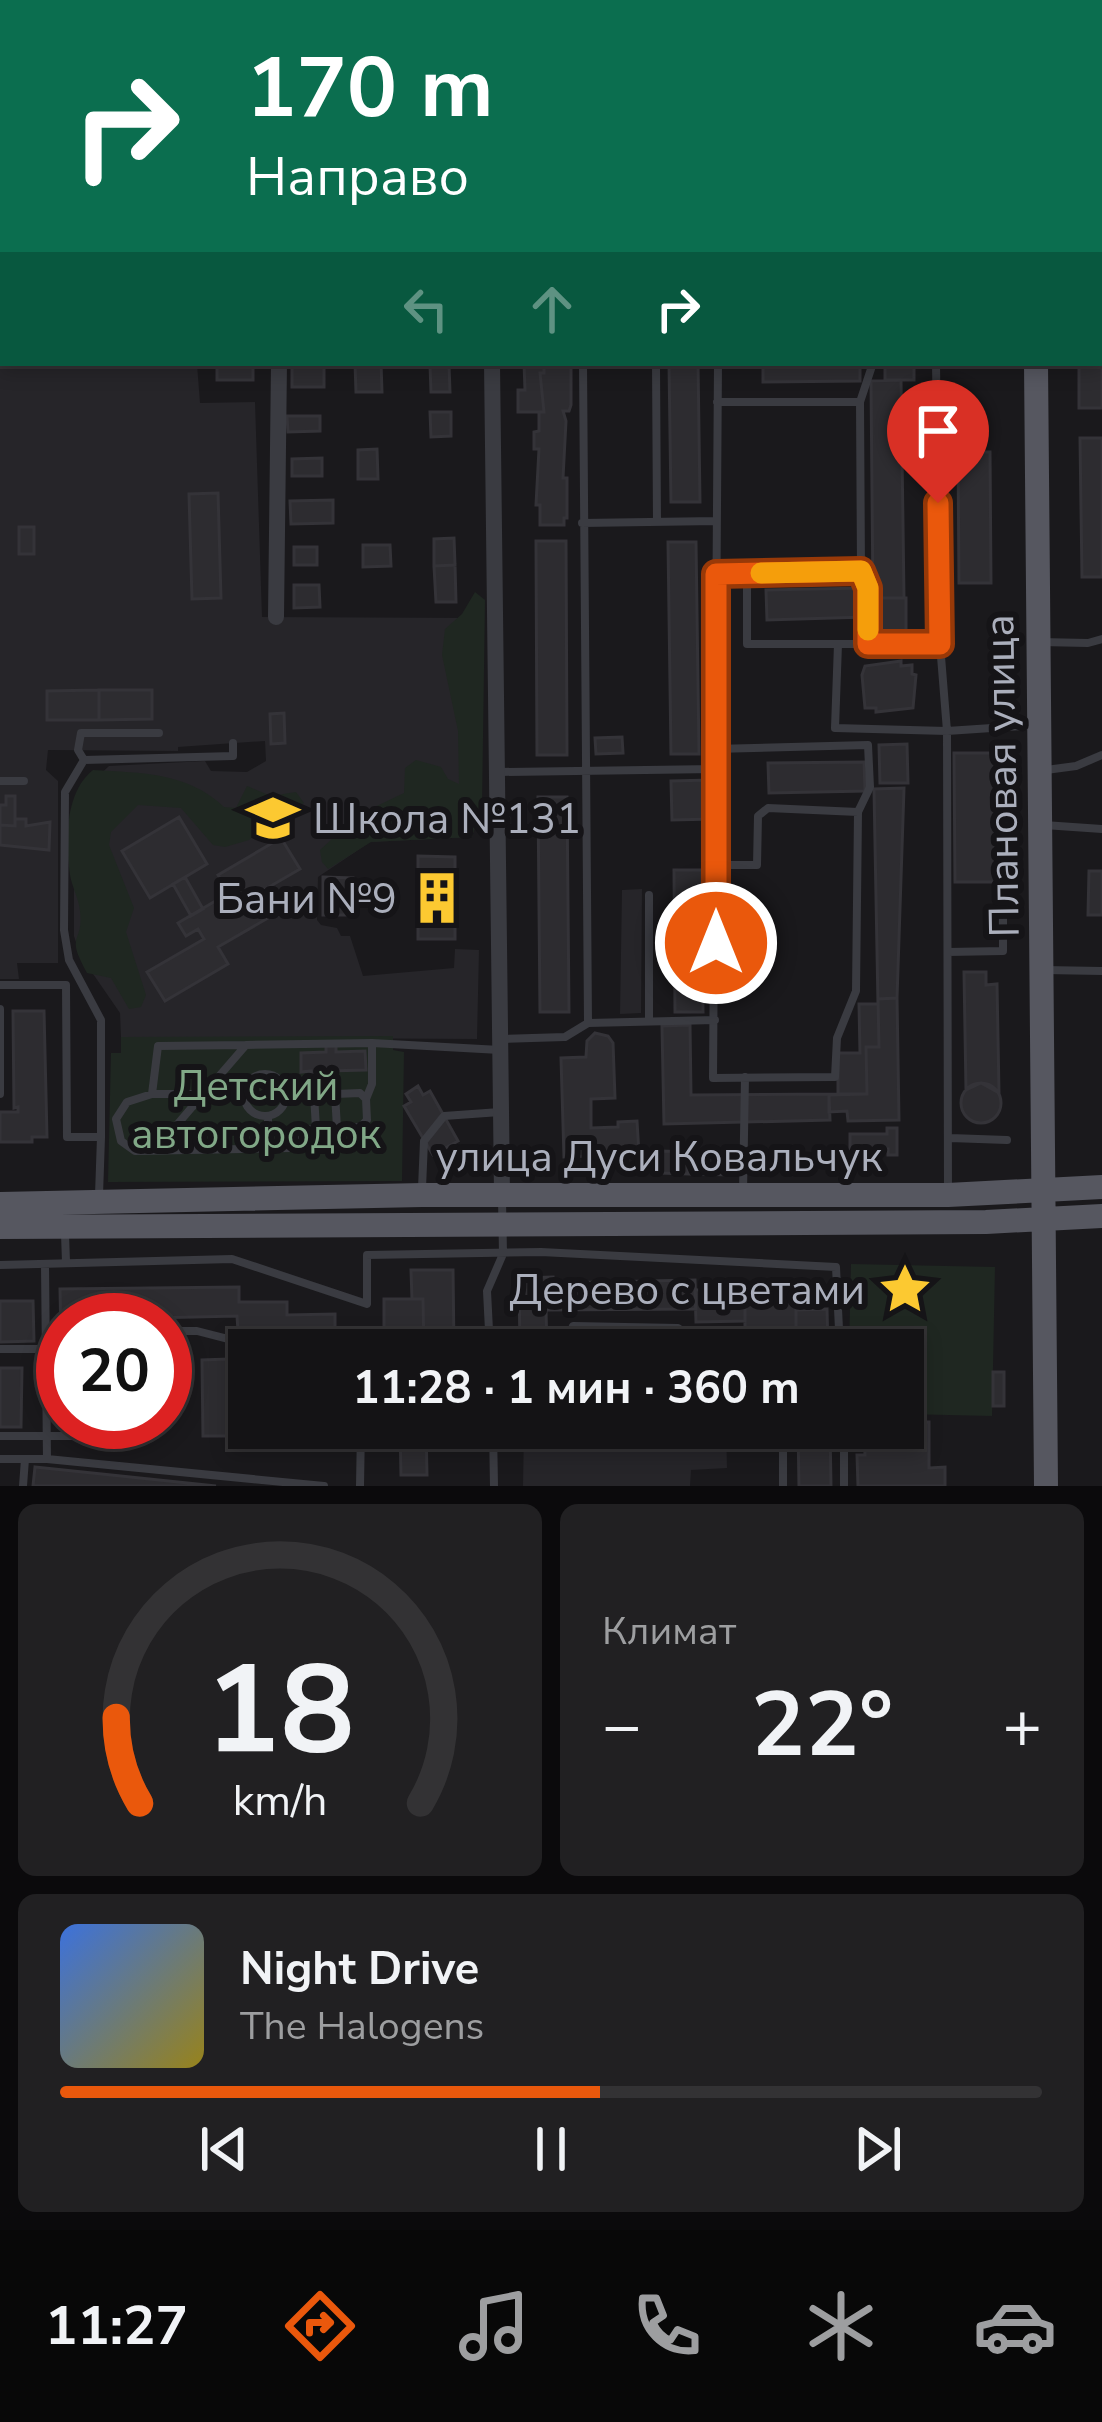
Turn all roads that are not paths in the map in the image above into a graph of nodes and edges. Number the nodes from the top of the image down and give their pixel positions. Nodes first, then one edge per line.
1 (279, 366) edge
2 (492, 366) edge
3 (583, 366) edge
4 (656, 366) edge
5 (718, 366) edge
6 (872, 366) edge
7 (936, 366) edge
8 (1036, 366) edge
9 (717, 402) junction
10 (860, 402) junction
11 (716, 520) junction
12 (657, 522) junction
13 (582, 523) junction
14 (861, 571) junction
15 (716, 574) junction
16 (747, 574) junction
17 (276, 617) dead end
18 (1102, 639) edge
19 (1039, 641) junction
20 (838, 644) junction
21 (868, 644) junction
22 (940, 644) junction
23 (1039, 725) junction
24 (947, 731) junction
25 (159, 733) dead end
26 (233, 743) dead end
27 (714, 749) junction
28 (1102, 755) edge
29 (84, 760) junction
30 (714, 769) junction
31 (1039, 771) junction
32 (497, 772) junction
33 (584, 772) junction
34 (0, 781) edge
35 (24, 781) dead end
36 (858, 812) junction
37 (1042, 825) junction
38 (1102, 829) edge
39 (716, 866) junction
40 (649, 895) dead end
41 (1003, 915) dead end
42 (948, 952) junction
43 (1042, 970) junction
44 (1102, 971) edge
45 (0, 985) edge
46 (0, 1009) edge
47 (715, 1020) junction
48 (649, 1021) junction
49 (588, 1023) junction
50 (372, 1043) junction
51 (501, 1044) junction
52 (246, 1045) junction
53 (745, 1078) junction
54 (0, 1094) edge
55 (152, 1094) junction
56 (243, 1094) junction
57 (335, 1094) junction
58 (314, 1095) junction
59 (287, 1096) junction
60 (367, 1099) junction
61 (502, 1112) junction
62 (268, 1117) junction
63 (316, 1128) junction
64 (337, 1128) junction
65 (100, 1137) junction
66 (950, 1138) junction
67 (1007, 1140) dead end
68 (268, 1149) junction
69 (156, 1150) junction
70 (1102, 1187) edge
71 (1042, 1188) junction
72 (502, 1194) junction
73 (743, 1194) junction
74 (422, 1195) junction
75 (948, 1195) junction
76 (0, 1204) edge
77 (99, 1215) junction
78 (1102, 1216) edge
79 (1043, 1219) junction
80 (502, 1221) junction
81 (367, 1223) junction
82 (65, 1226) junction
83 (0, 1227) edge
84 (503, 1254) junction
85 (368, 1255) junction
86 (66, 1262) junction
87 (0, 1265) edge
88 (45, 1265) junction
89 (45, 1293) edge
90 (489, 1329) edge
91 (573, 1329) edge
92 (680, 1329) edge
93 (839, 1329) edge
94 (192, 1330) edge
95 (228, 1338) edge
96 (0, 1349) edge
97 (36, 1349) edge
98 (36, 1434) edge
99 (0, 1436) edge
100 (47, 1449) edge
101 (361, 1449) edge
102 (493, 1449) edge
103 (783, 1449) edge
104 (844, 1449) edge
105 (0, 1459) edge
106 (25, 1459) junction
107 (47, 1460) junction
108 (23, 1486) edge
109 (324, 1486) edge
110 (360, 1486) edge
111 (494, 1486) edge
112 (783, 1486) edge
113 (844, 1486) edge
114 (1046, 1486) edge

1 - 17 street
2 - 32 street
3 - 13 lane
4 - 12 lane
5 - 9 lane
6 - 10 lane
7 - 22 lane
8 - 19 main road, Плановая улица
9 - 10 lane
9 - 11 lane
10 - 14 lane
11 - 12 lane
11 - 15 lane
12 - 13 lane
13 - 33 lane
14 - 16 lane
14 - 21 lane
15 - 16 lane
15 - 27 lane
16 - 20 lane
18 - 19 lane
19 - 23 main road, Плановая улица
20 - 21 lane
20 - 24 lane
21 - 22 lane
22 - 24 lane
23 - 24 lane
23 - 31 main road, Плановая улица
24 - 42 lane
25 - 29 lane
26 - 29 lane
27 - 30 lane
27 - 36 lane
28 - 31 lane
29 - 65 lane
30 - 33 lane
30 - 39 lane
31 - 37 main road, Плановая улица
32 - 33 lane
32 - 51 street
33 - 49 lane
34 - 35 lane
36 - 39 lane
36 - 53 lane
37 - 38 lane
37 - 43 main road, Плановая улица
39 - 47 lane
40 - 48 lane
41 - 42 lane
42 - 66 lane
43 - 44 lane
43 - 71 main road, Плановая улица
45 - 65 lane
46 - 54 lane
47 - 48 lane
47 - 53 lane
48 - 49 lane
49 - 51 lane
50 - 51 lane
50 - 52 lane
50 - 60 lane
51 - 61 street
52 - 55 lane
52 - 69 lane, bridge
53 - 73 lane
55 - 56 lane
55 - 69 lane
56 - 59 lane
56 - 62 lane
57 - 58 lane
57 - 60 lane
57 - 64 lane
58 - 59 lane
58 - 63 lane
59 - 62 lane
60 - 64 lane
61 - 72 street
61 - 74 lane
62 - 68 lane
63 - 64 lane
63 - 68 lane
65 - 77 lane
66 - 67 lane
66 - 75 lane
68 - 69 lane
70 - 71 main road, улица Дуси Ковальчук
71 - 75 main road, улица Дуси Ковальчук
71 - 79 main road, Плановая улица
72 - 73 main road, улица Дуси Ковальчук
72 - 74 main road, улица Дуси Ковальчук
72 - 80 lane
73 - 75 main road, улица Дуси Ковальчук
74 - 77 main road, улица Дуси Ковальчук
76 - 77 main road, улица Дуси Ковальчук
77 - 81 main road, улица Дуси Ковальчук
77 - 82 main road, улица Дуси Ковальчук
78 - 79 main road, улица Дуси Ковальчук
79 - 80 main road, улица Дуси Ковальчук
79 - 114 main road, Плановая улица
80 - 81 main road, улица Дуси Ковальчук
80 - 84 lane
81 - 85 lane
82 - 83 main road, улица Дуси Ковальчук
82 - 86 lane
84 - 85 lane
84 - 90 lane
84 - 93 lane
85 - 86 lane
86 - 88 lane
87 - 88 lane
88 - 89 lane
91 - 92 lane
94 - 95 lane
96 - 97 lane
98 - 99 lane
100 - 107 lane
101 - 110 lane
102 - 111 lane
103 - 112 lane
104 - 113 lane
105 - 106 lane
106 - 107 lane
106 - 108 lane
107 - 109 lane

